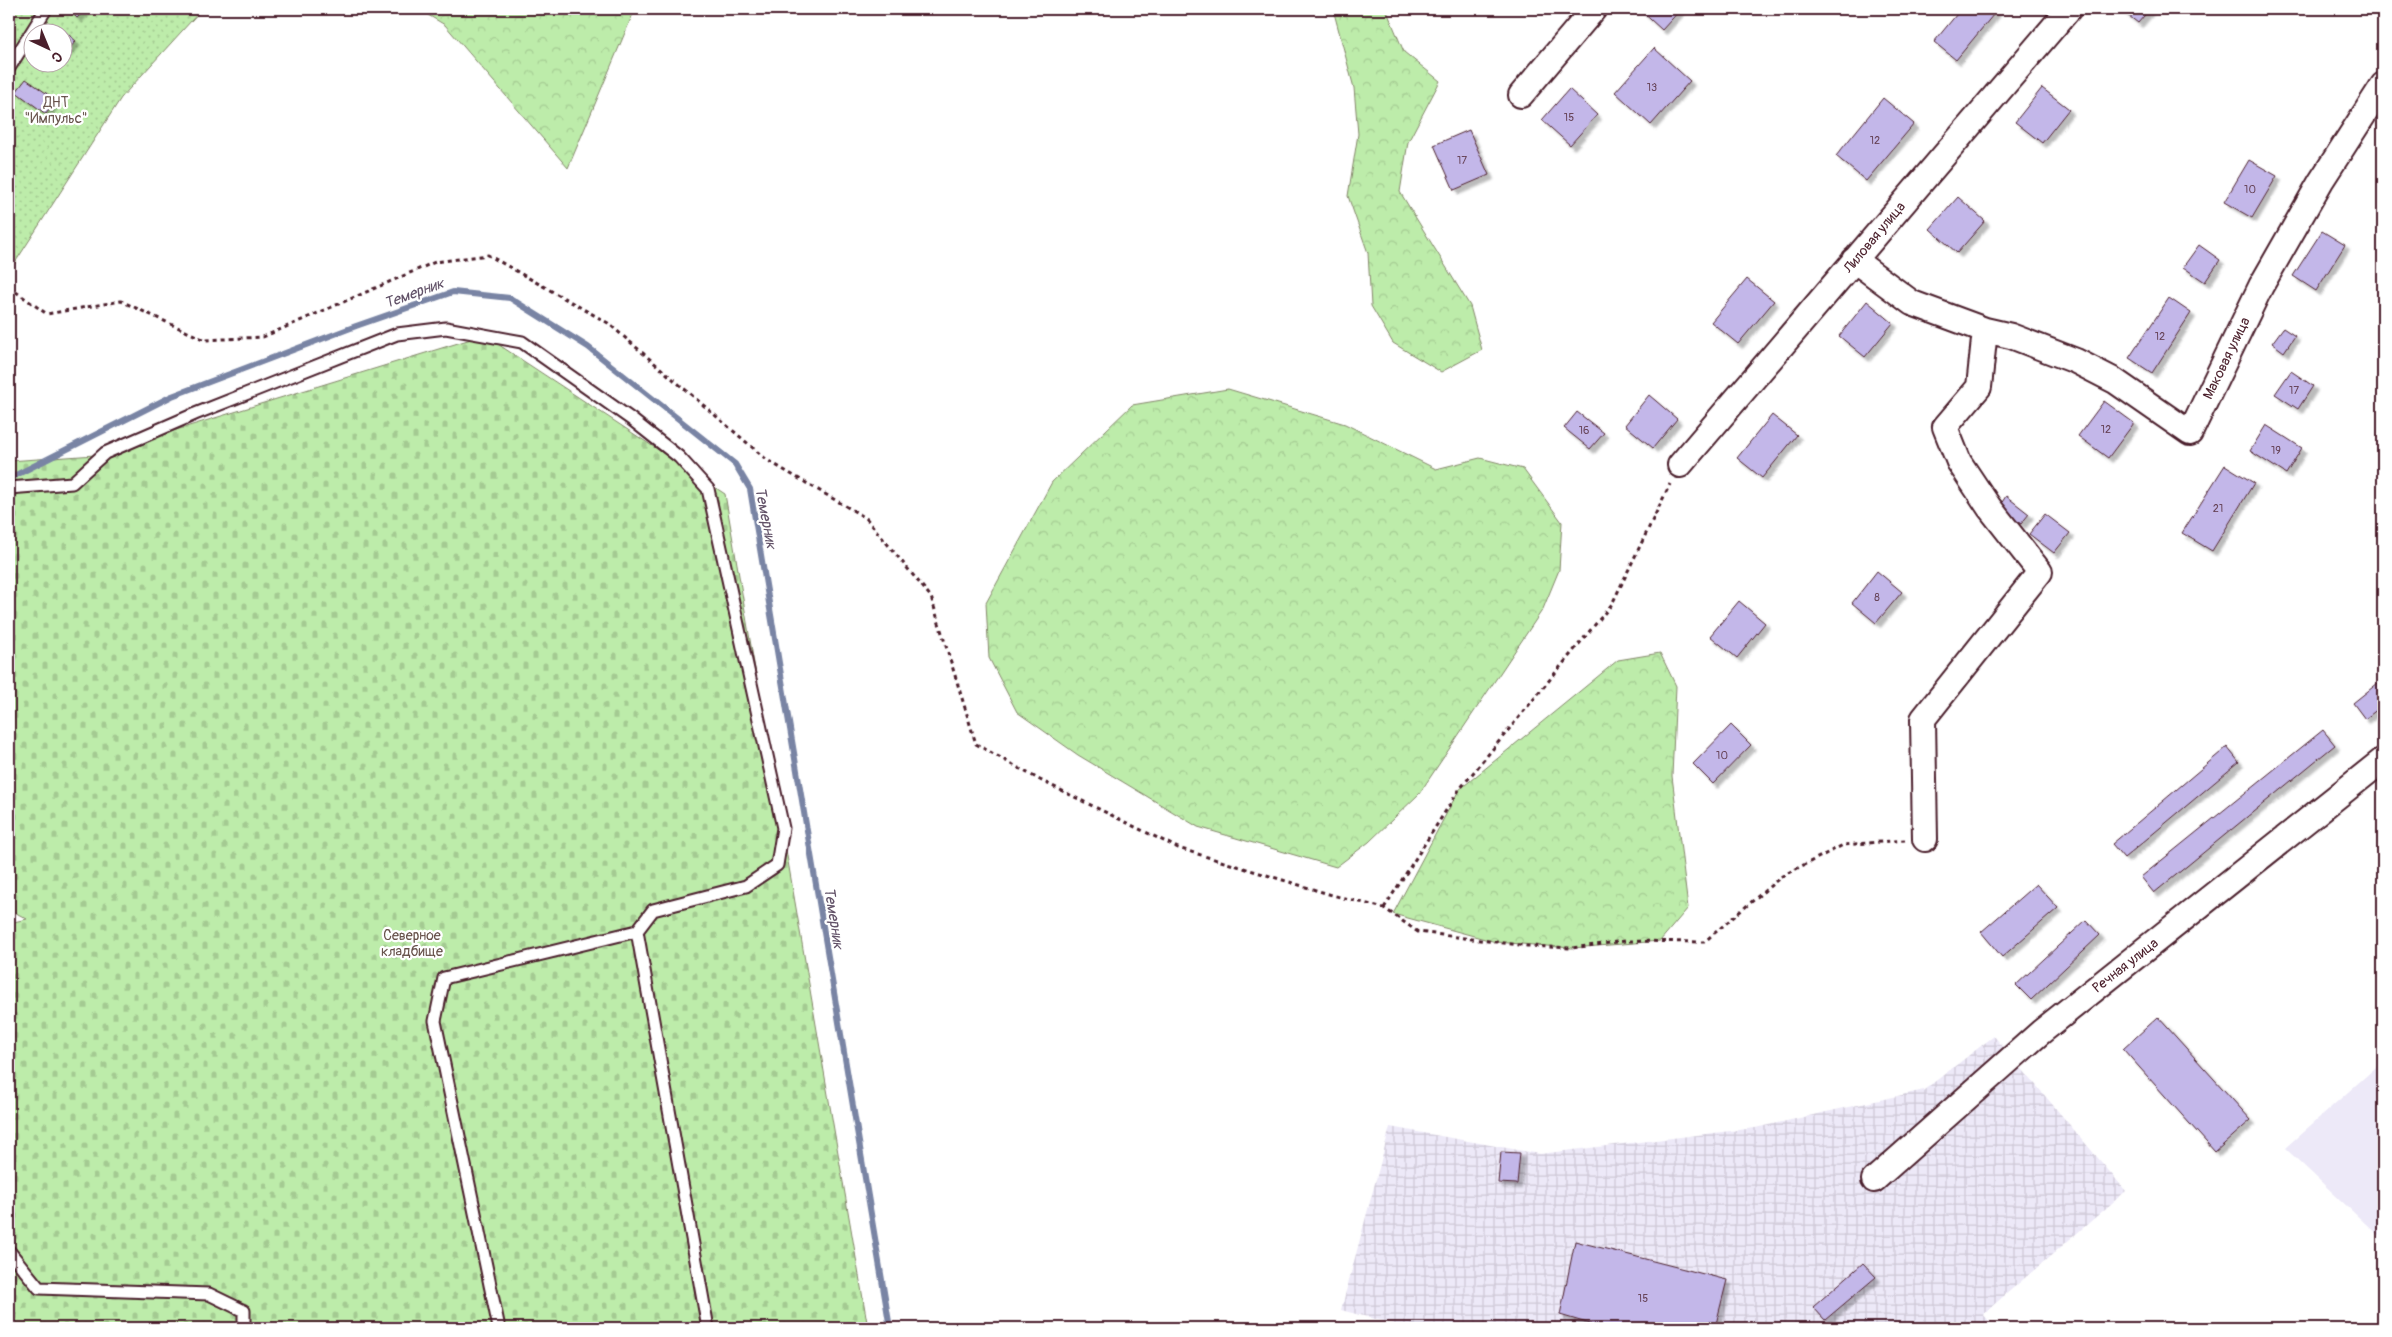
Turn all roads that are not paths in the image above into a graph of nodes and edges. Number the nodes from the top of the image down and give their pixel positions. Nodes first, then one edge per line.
1 (46, 9) edge
2 (1594, 9) edge
3 (2069, 9) edge
4 (9, 68) edge
5 (2383, 85) edge
6 (1521, 95) dead end
7 (1854, 260) junction
8 (1984, 330) junction
9 (1680, 465) road end
10 (9, 488) edge
11 (2383, 760) edge
12 (1925, 839) road end
13 (637, 931) junction
14 (1874, 1180) dead end
15 (9, 1251) edge
16 (244, 1328) edge
17 (499, 1328) edge
18 (708, 1328) edge

1 - 4 lane
2 - 6 street
3 - 7 street, Лиловая улица
5 - 8 street, Маковая улица
7 - 8 street, Маковая улица
7 - 9 street, Лиловая улица
8 - 12 street
10 - 13 lane
11 - 14 street, Речная улица
13 - 17 lane
13 - 18 lane
15 - 16 lane

